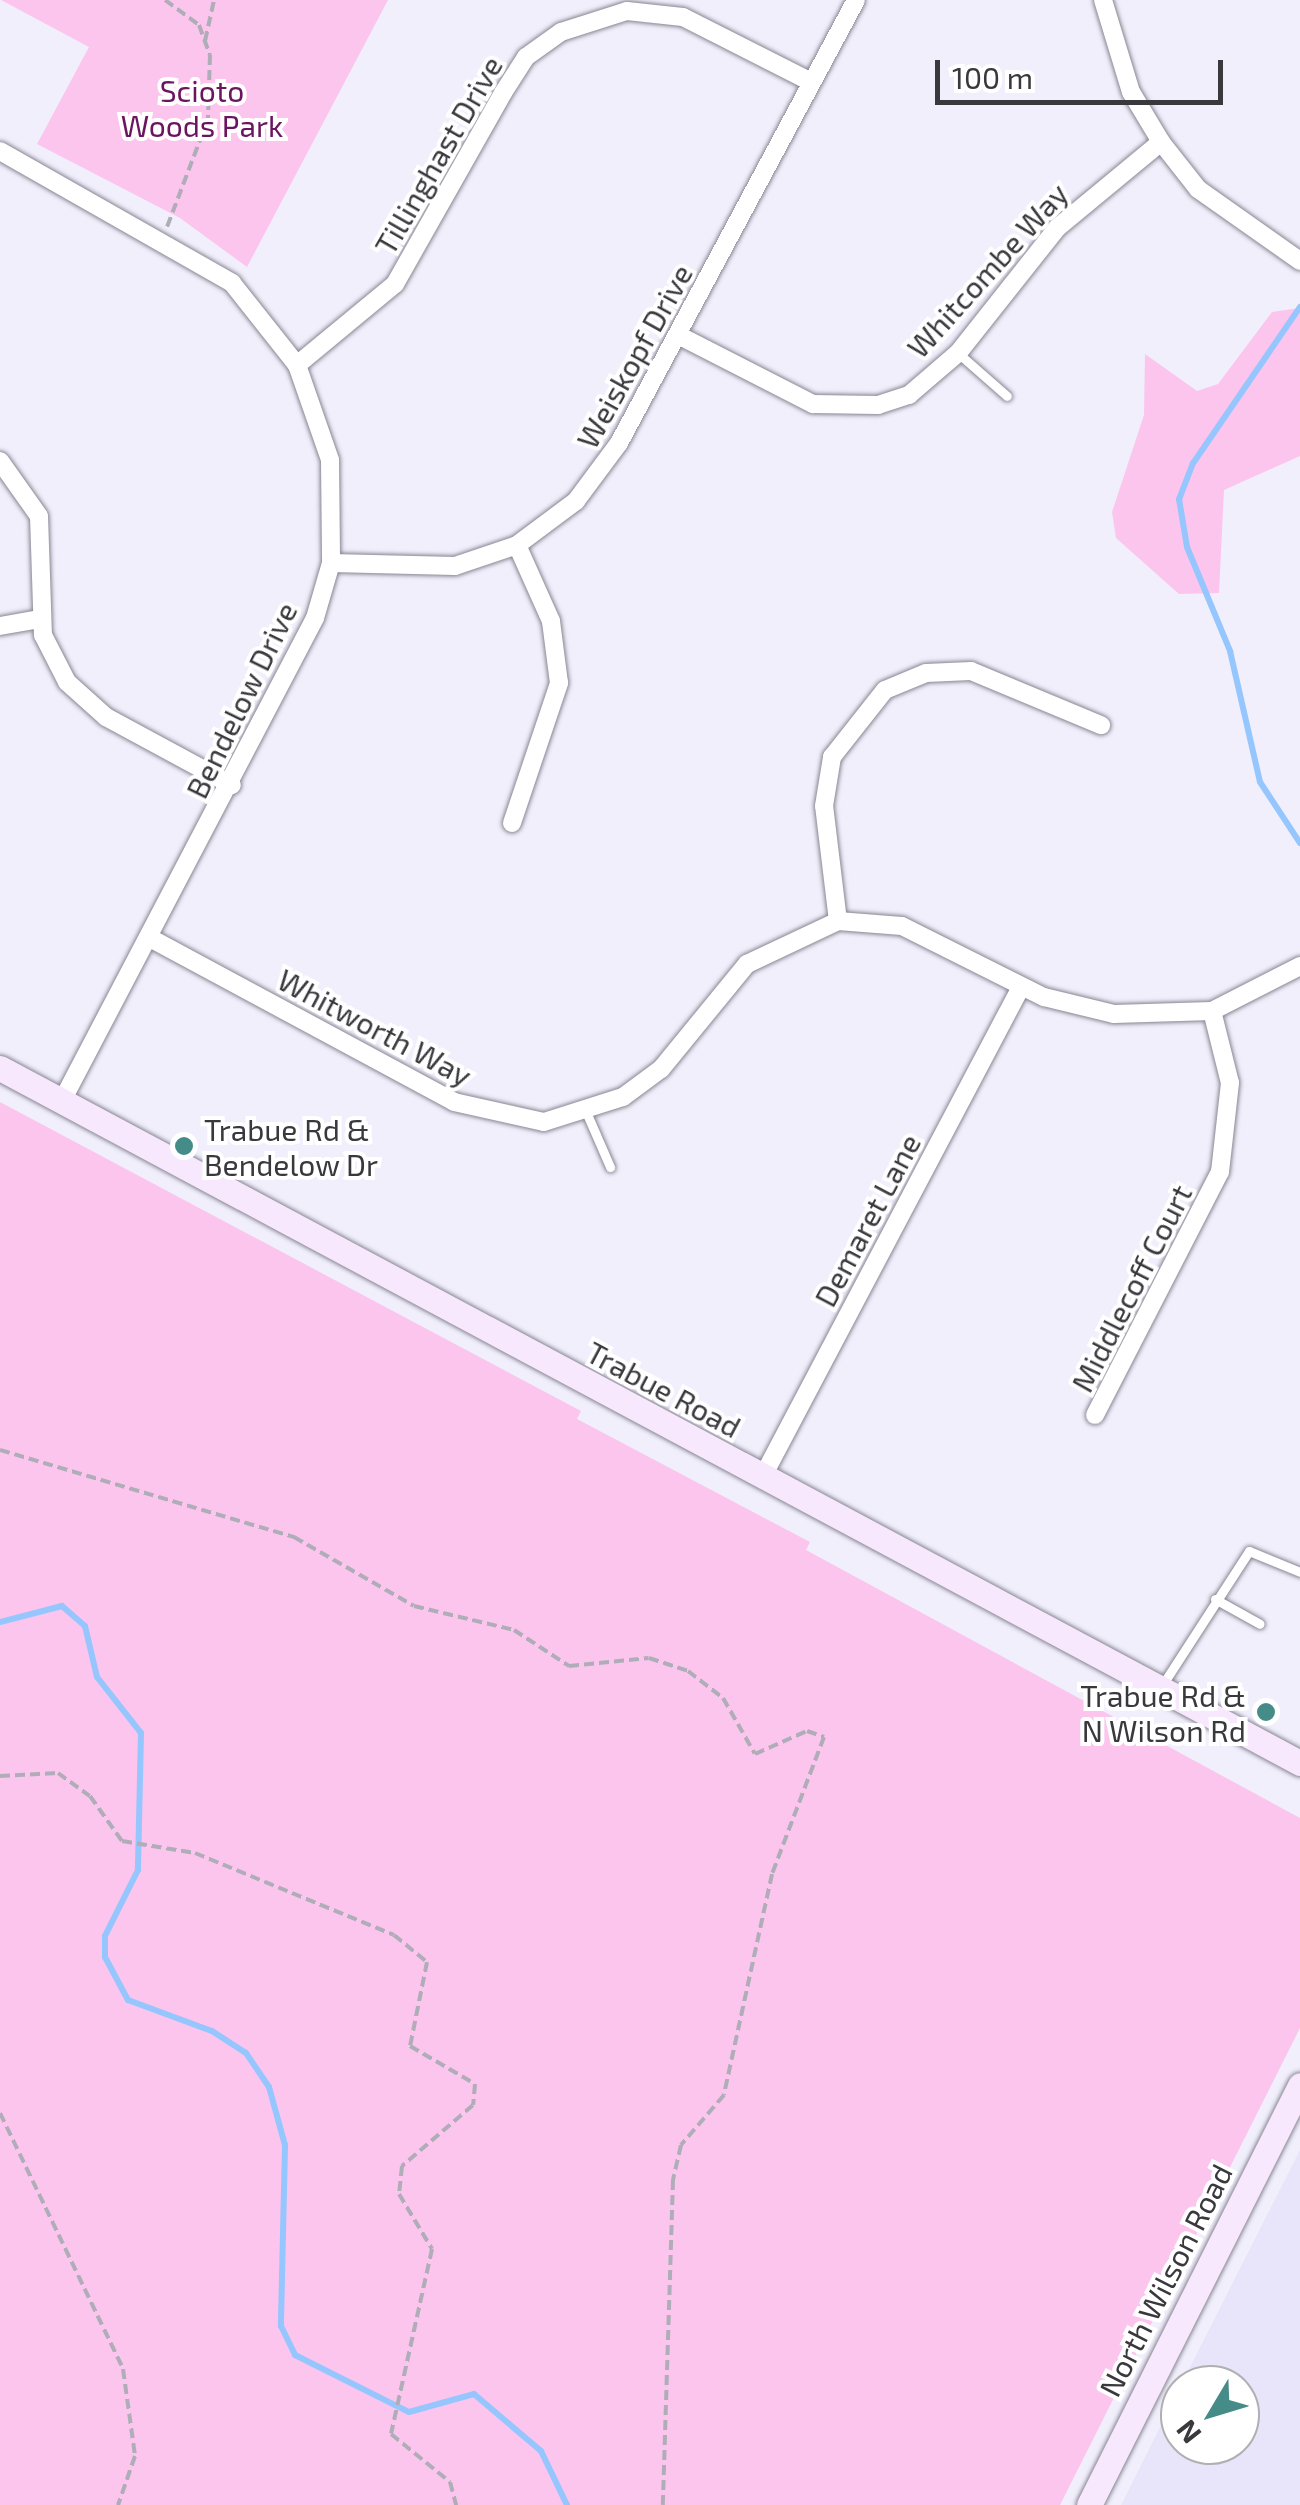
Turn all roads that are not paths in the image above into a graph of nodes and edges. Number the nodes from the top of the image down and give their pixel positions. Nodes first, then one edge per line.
1 (856, 0) edge
2 (1103, 0) edge
3 (626, 6) edge
4 (811, 82) junction
5 (1161, 142) junction
6 (0, 151) edge
7 (1300, 261) edge
8 (678, 335) junction
9 (958, 353) junction
10 (297, 365) junction
11 (1007, 396) dead end
12 (0, 461) edge
13 (516, 545) junction
14 (331, 562) junction
15 (40, 618) junction
16 (0, 626) edge
17 (1101, 725) dead end
18 (232, 784) junction
19 (512, 824) dead end
20 (838, 920) junction
21 (150, 938) junction
22 (1300, 966) edge
23 (1021, 987) junction
24 (1212, 1010) junction
25 (0, 1068) edge
26 (62, 1102) junction
27 (587, 1114) junction
28 (610, 1167) dead end
29 (1095, 1415) dead end
30 (762, 1478) junction
31 (1300, 1572) edge
32 (1215, 1599) junction
33 (1260, 1624) dead end
34 (1160, 1689) junction
35 (1300, 1763) edge
36 (1300, 2085) edge
37 (1089, 2505) edge

1 - 4 street, Weiskopf Drive
2 - 5 street
3 - 4 street, Tillinghast Drive
3 - 10 street, Tillinghast Drive
4 - 8 street, Weiskopf Drive
5 - 7 street
5 - 9 street, Whitcombe Way
6 - 10 street, Bendelow Drive
8 - 9 street, Whitcombe Way
8 - 13 street, Weiskopf Drive
9 - 11 lane
10 - 14 street, Bendelow Drive
12 - 15 street
13 - 14 street, Weiskopf Drive
13 - 19 street
14 - 18 street, Bendelow Drive
15 - 16 street
15 - 18 street
17 - 20 street
18 - 21 street, Bendelow Drive
20 - 23 street
20 - 27 street, Whitworth Way
21 - 26 street, Bendelow Drive
21 - 27 street, Whitworth Way
22 - 24 street
23 - 24 street
23 - 30 street, Demaret Lane
24 - 29 street, Middlecoff Court
25 - 26 main road, Trabue Road
26 - 30 main road, Trabue Road
27 - 28 lane
30 - 34 main road, Trabue Road
31 - 32 lane
32 - 33 lane
32 - 34 lane
34 - 35 main road, Trabue Road
36 - 37 main road, North Wilson Road

